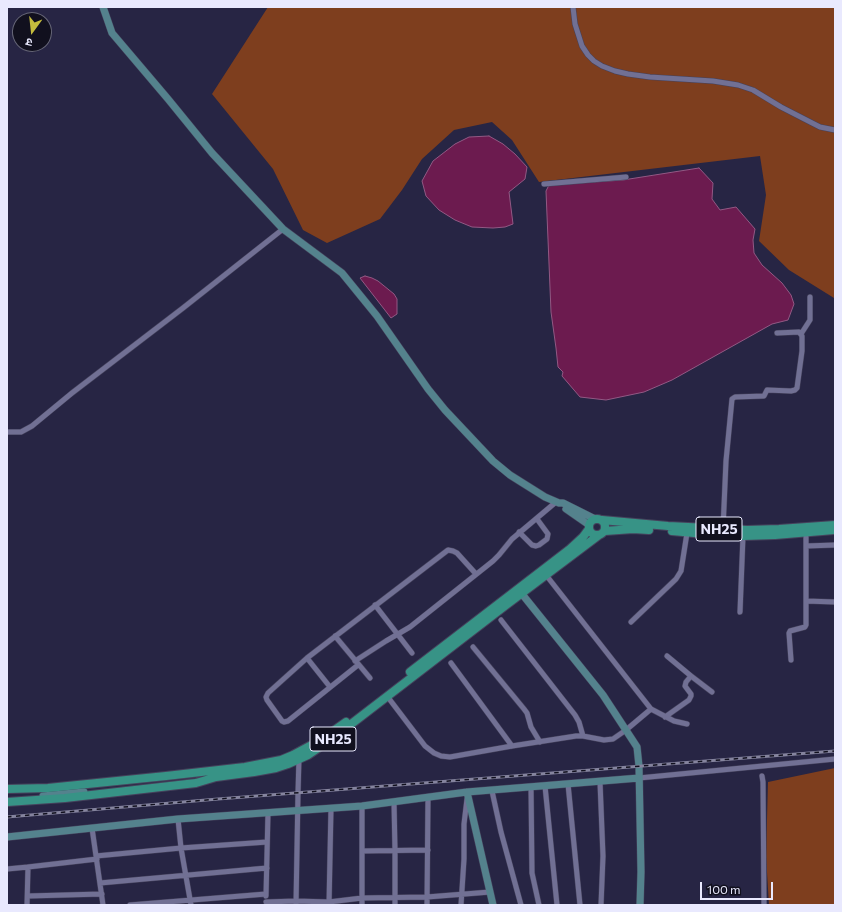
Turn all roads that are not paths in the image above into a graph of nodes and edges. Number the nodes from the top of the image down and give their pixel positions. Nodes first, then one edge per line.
1 (103, 7) edge
2 (573, 7) edge
3 (835, 130) edge
4 (626, 177) dead end
5 (544, 184) dead end
6 (283, 229) junction
7 (810, 297) dead end
8 (777, 333) dead end
9 (801, 334) junction
10 (7, 432) edge
11 (558, 503) junction
12 (537, 519) junction
13 (594, 524) junction
14 (835, 525) edge
15 (723, 529) junction
16 (835, 530) edge
17 (519, 532) junction
18 (602, 533) junction
19 (687, 533) junction
20 (806, 533) junction
21 (743, 536) junction
22 (835, 545) edge
23 (806, 546) junction
24 (476, 574) junction
25 (546, 575) junction
26 (519, 591) junction
27 (806, 602) junction
28 (835, 602) edge
29 (375, 605) junction
30 (740, 612) dead end
31 (501, 620) dead end
32 (631, 622) dead end
33 (398, 634) junction
34 (335, 636) junction
35 (473, 647) dead end
36 (412, 653) dead end
37 (667, 656) dead end
38 (307, 658) junction
39 (791, 660) dead end
40 (357, 663) junction
41 (451, 663) dead end
42 (691, 676) junction
43 (370, 678) dead end
44 (330, 688) junction
45 (712, 692) dead end
46 (388, 696) junction
47 (651, 710) junction
48 (665, 717) junction
49 (687, 724) dead end
50 (626, 730) junction
51 (583, 736) junction
52 (540, 742) junction
53 (512, 746) junction
54 (299, 756) junction
55 (835, 759) edge
56 (762, 776) dead end
57 (639, 778) junction
58 (204, 780) junction
59 (600, 782) junction
60 (568, 784) junction
61 (545, 786) junction
62 (531, 788) junction
63 (7, 791) edge
64 (492, 791) junction
65 (468, 792) junction
66 (428, 798) junction
67 (7, 799) edge
68 (7, 802) edge
69 (394, 802) junction
70 (362, 806) junction
71 (330, 808) junction
72 (298, 811) junction
73 (268, 813) junction
74 (179, 818) junction
75 (92, 828) junction
76 (7, 832) edge
77 (7, 837) edge
78 (267, 842) junction
79 (181, 848) junction
80 (428, 850) junction
81 (396, 851) junction
82 (362, 852) junction
83 (97, 858) junction
84 (28, 867) junction
85 (267, 868) junction
86 (7, 869) edge
87 (186, 876) junction
88 (100, 883) junction
89 (490, 892) junction
90 (102, 894) junction
91 (266, 894) junction
92 (461, 895) junction
93 (28, 896) junction
94 (427, 897) junction
95 (362, 898) junction
96 (395, 898) junction
97 (190, 903) edge
98 (296, 903) edge
99 (329, 903) edge
100 (266, 904) edge
101 (27, 905) edge
102 (103, 905) edge
103 (130, 905) edge
104 (362, 905) edge
105 (395, 905) edge
106 (427, 905) edge
107 (461, 905) edge
108 (493, 905) edge
109 (521, 905) edge
110 (539, 905) edge
111 (557, 905) edge
112 (580, 905) edge
113 (601, 905) edge
114 (640, 905) edge
115 (764, 905) edge

1 - 6 street
2 - 3 street
4 - 5 street
6 - 10 street
6 - 11 street
7 - 9 street
8 - 9 street
9 - 15 street
11 - 12 street
11 - 13 street
12 - 17 street
12 - 17 street
13 - 15 main road, NH25
13 - 18 main road
13 - 18 main road
13 - 26 main road, NH25
14 - 15 main road, NH25
16 - 20 main road, NH25
17 - 24 street
18 - 19 main road, NH25
18 - 25 main road, NH25
19 - 21 main road, NH25
19 - 32 street
20 - 21 main road, NH25
20 - 23 street
21 - 30 street
22 - 23 street
23 - 27 street
24 - 29 street
24 - 33 street
25 - 26 main road, NH25
25 - 47 street
26 - 46 main road, NH25
26 - 50 street
26 - 54 main road, NH25
27 - 28 street
27 - 39 street
29 - 33 street
29 - 34 street
31 - 51 street
33 - 36 street
33 - 40 street
34 - 38 street
34 - 40 street
35 - 52 street
37 - 42 street
38 - 44 street
38 - 44 street
40 - 43 street
40 - 44 street
41 - 53 street
42 - 45 street
42 - 48 street
46 - 53 street
46 - 54 main road, NH25
47 - 48 street
47 - 50 street
48 - 49 street
50 - 51 street
50 - 57 street
51 - 52 street
52 - 53 street
54 - 58 main road, NH25
54 - 63 main road, NH25
54 - 72 street
55 - 57 street
56 - 115 street
57 - 59 street
57 - 114 street
58 - 67 street
58 - 68 main road, NH25
59 - 60 street
59 - 113 street
60 - 61 street
60 - 112 street
61 - 62 street
61 - 111 street
62 - 64 street
62 - 110 street
64 - 65 street
64 - 109 street
65 - 66 street
65 - 89 street
65 - 92 street
66 - 69 street
66 - 80 street
69 - 70 street
69 - 81 street
70 - 71 street
70 - 82 street
71 - 72 street
71 - 99 street
72 - 73 street
72 - 98 street
73 - 74 street
73 - 78 street
74 - 75 street
74 - 76 street
74 - 79 street
75 - 77 street
75 - 83 street
78 - 79 street
78 - 85 street
79 - 83 street
79 - 87 street
80 - 81 street
80 - 94 street
81 - 82 street
81 - 96 street
82 - 95 street
83 - 84 street
83 - 88 street
84 - 86 street
84 - 93 street
85 - 87 street
85 - 91 street
87 - 88 street
87 - 97 street
88 - 90 street
89 - 92 street
89 - 108 street
90 - 93 street
90 - 102 street
91 - 97 street
91 - 100 street
92 - 94 street
92 - 107 street
93 - 101 street
94 - 96 street
94 - 106 street
95 - 96 street
95 - 99 street
95 - 104 street
96 - 105 street
97 - 103 street
98 - 99 street
98 - 100 street

